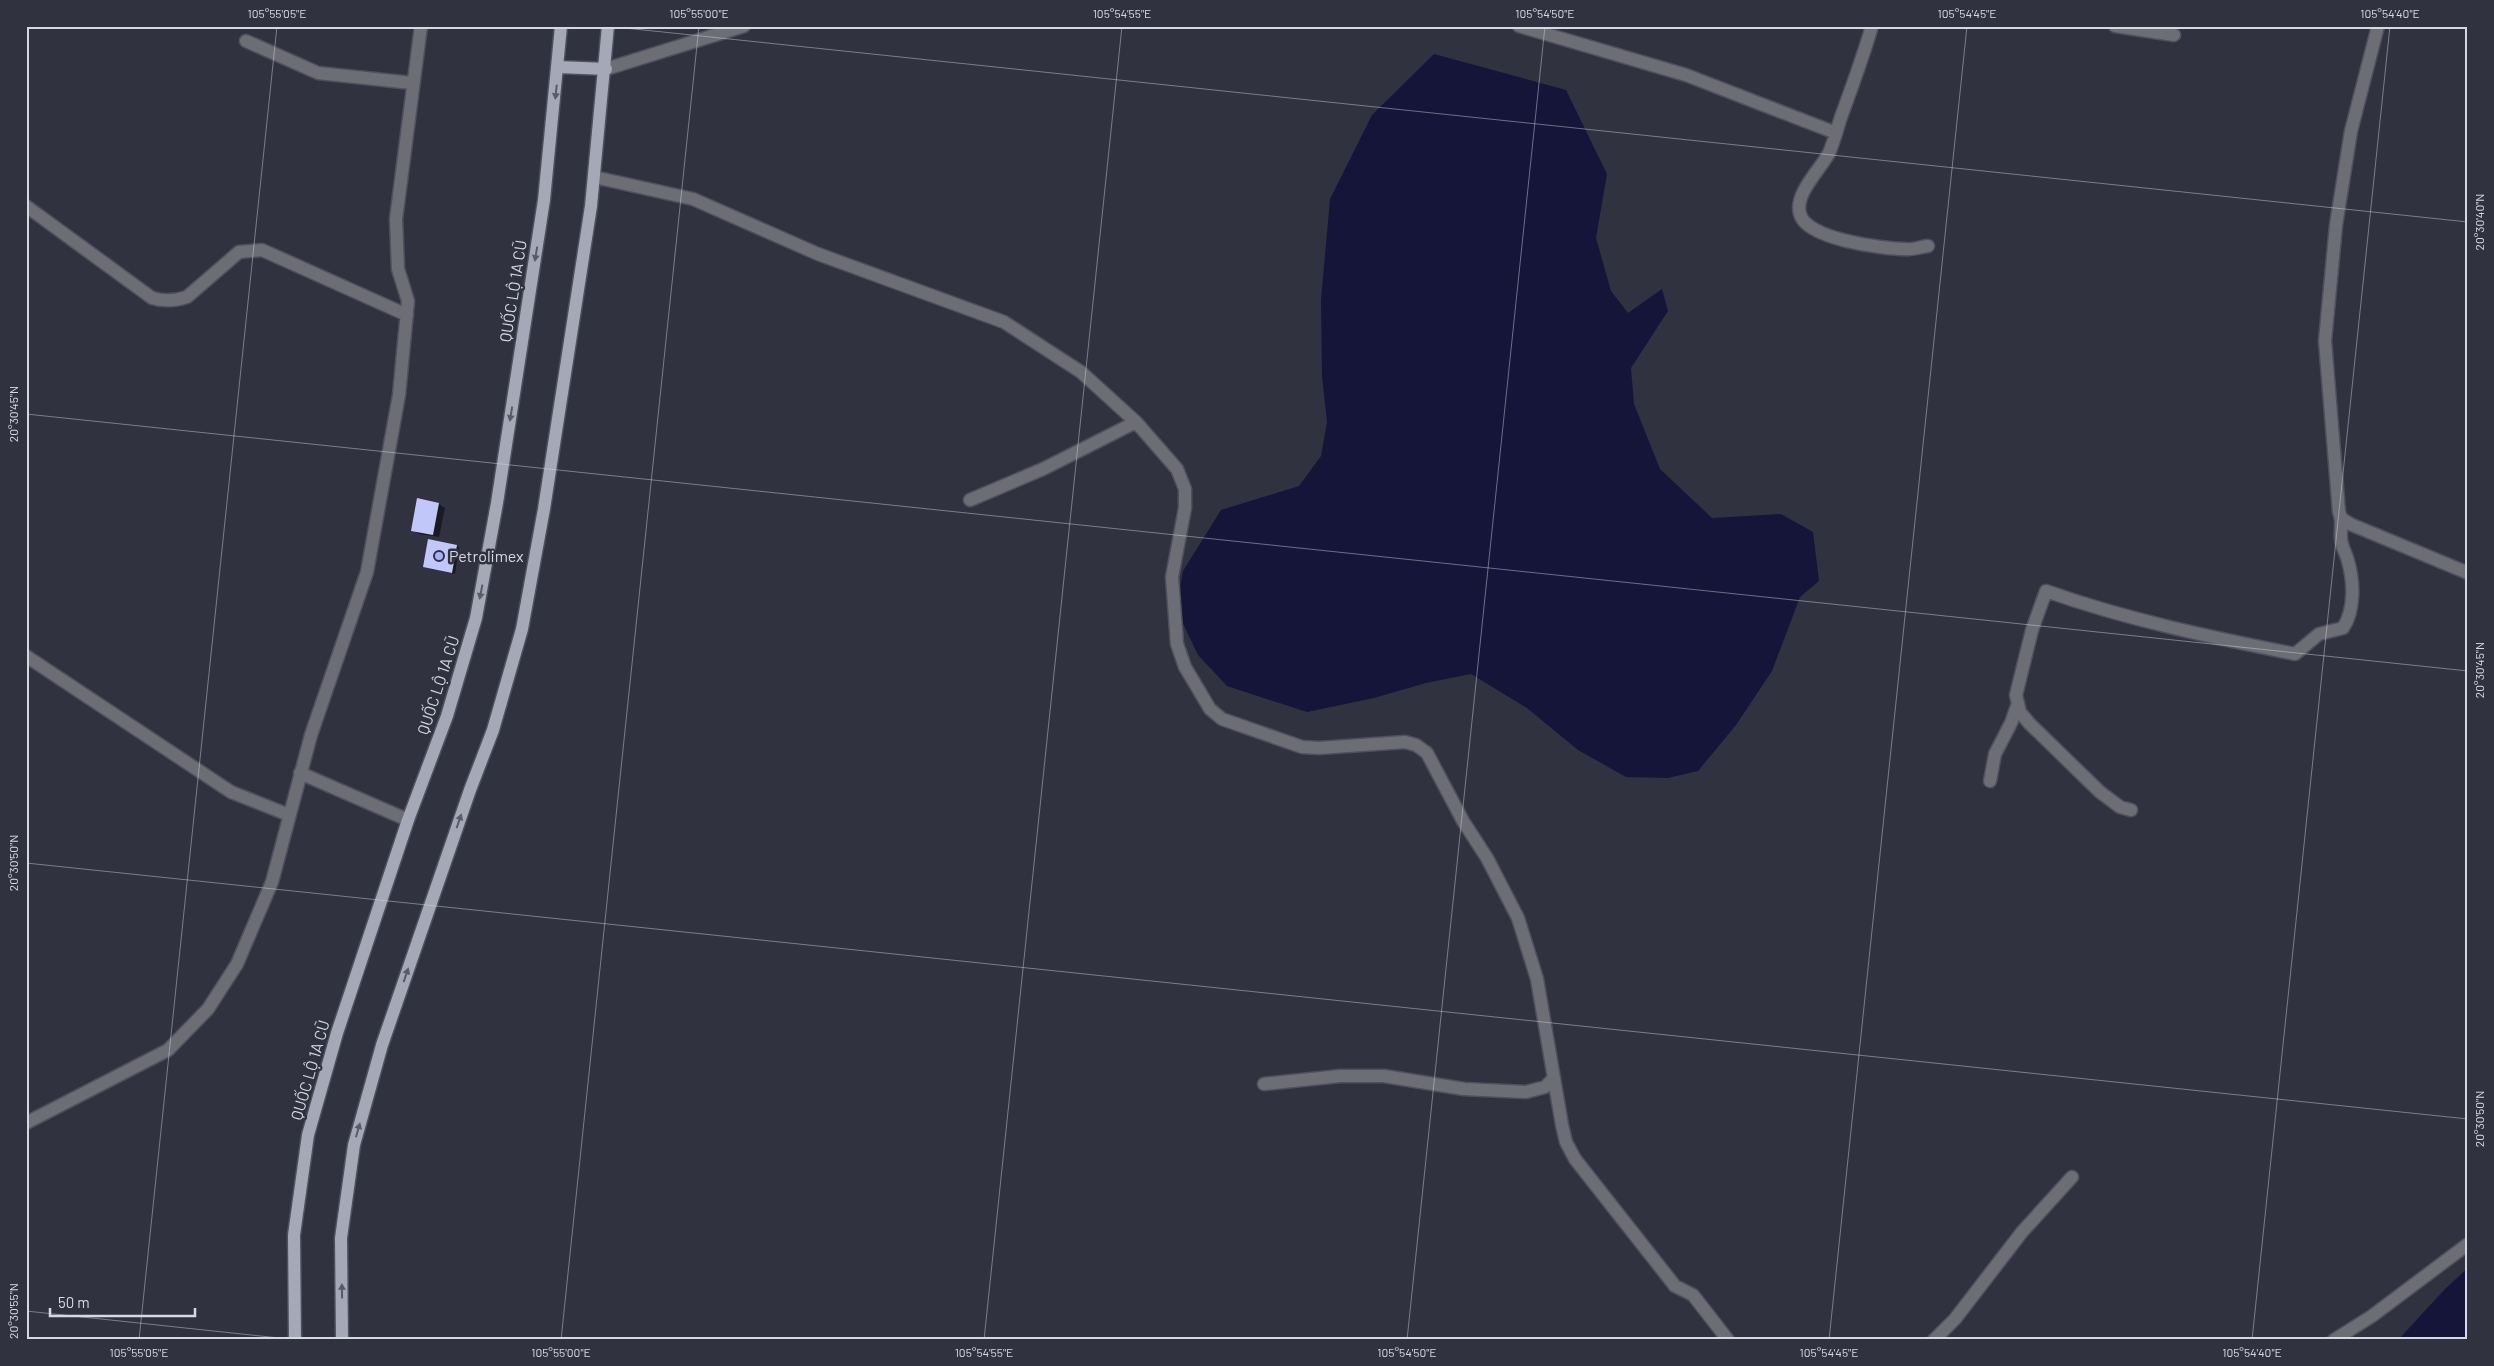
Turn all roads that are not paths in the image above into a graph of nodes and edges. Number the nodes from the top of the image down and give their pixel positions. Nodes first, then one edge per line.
1 (421, 26) edge
2 (561, 26) edge
3 (608, 26) edge
4 (744, 26) edge
5 (1519, 26) edge
6 (1872, 26) edge
7 (2115, 26) edge
8 (2378, 26) edge
9 (2174, 35) dead end
10 (246, 41) dead end
11 (558, 67) junction
12 (606, 70) junction
13 (412, 83) junction
14 (1836, 133) junction
15 (594, 177) junction
16 (26, 206) edge
17 (1928, 246) dead end
18 (407, 315) junction
19 (1136, 422) junction
20 (970, 500) dead end
21 (2342, 518) junction
22 (2468, 573) edge
23 (26, 656) edge
24 (2017, 706) junction
25 (300, 773) junction
26 (1990, 781) dead end
27 (2131, 810) dead end
28 (289, 815) junction
29 (408, 820) junction
30 (1554, 1078) junction
31 (1264, 1084) dead end
32 (26, 1124) edge
33 (2072, 1177) dead end
34 (2468, 1244) edge
35 (295, 1340) edge
36 (342, 1340) edge
37 (1728, 1340) edge
38 (1934, 1340) edge
39 (2334, 1340) edge

1 - 13 street
2 - 11 main road, QUỐC LỘ 1A CŨ
3 - 12 main road
4 - 12 street
5 - 14 street
6 - 14 street
7 - 9 street
8 - 21 street
10 - 13 street
11 - 12 main road
11 -> 29 main road, QUỐC LỘ 1A CŨ
12 - 15 main road
13 - 18 street
14 - 17 street
15 - 19 street
36 -> 15 main road
16 - 18 street
18 - 25 street
19 - 20 street
19 - 30 street
21 - 22 street
21 - 24 street
23 - 28 street
24 - 26 street
24 - 27 street
25 - 28 street
25 - 29 street
28 - 32 street
29 - 35 main road, QUỐC LỘ 1A CŨ
30 - 31 street
30 - 37 street
33 - 38 street
34 - 39 street

